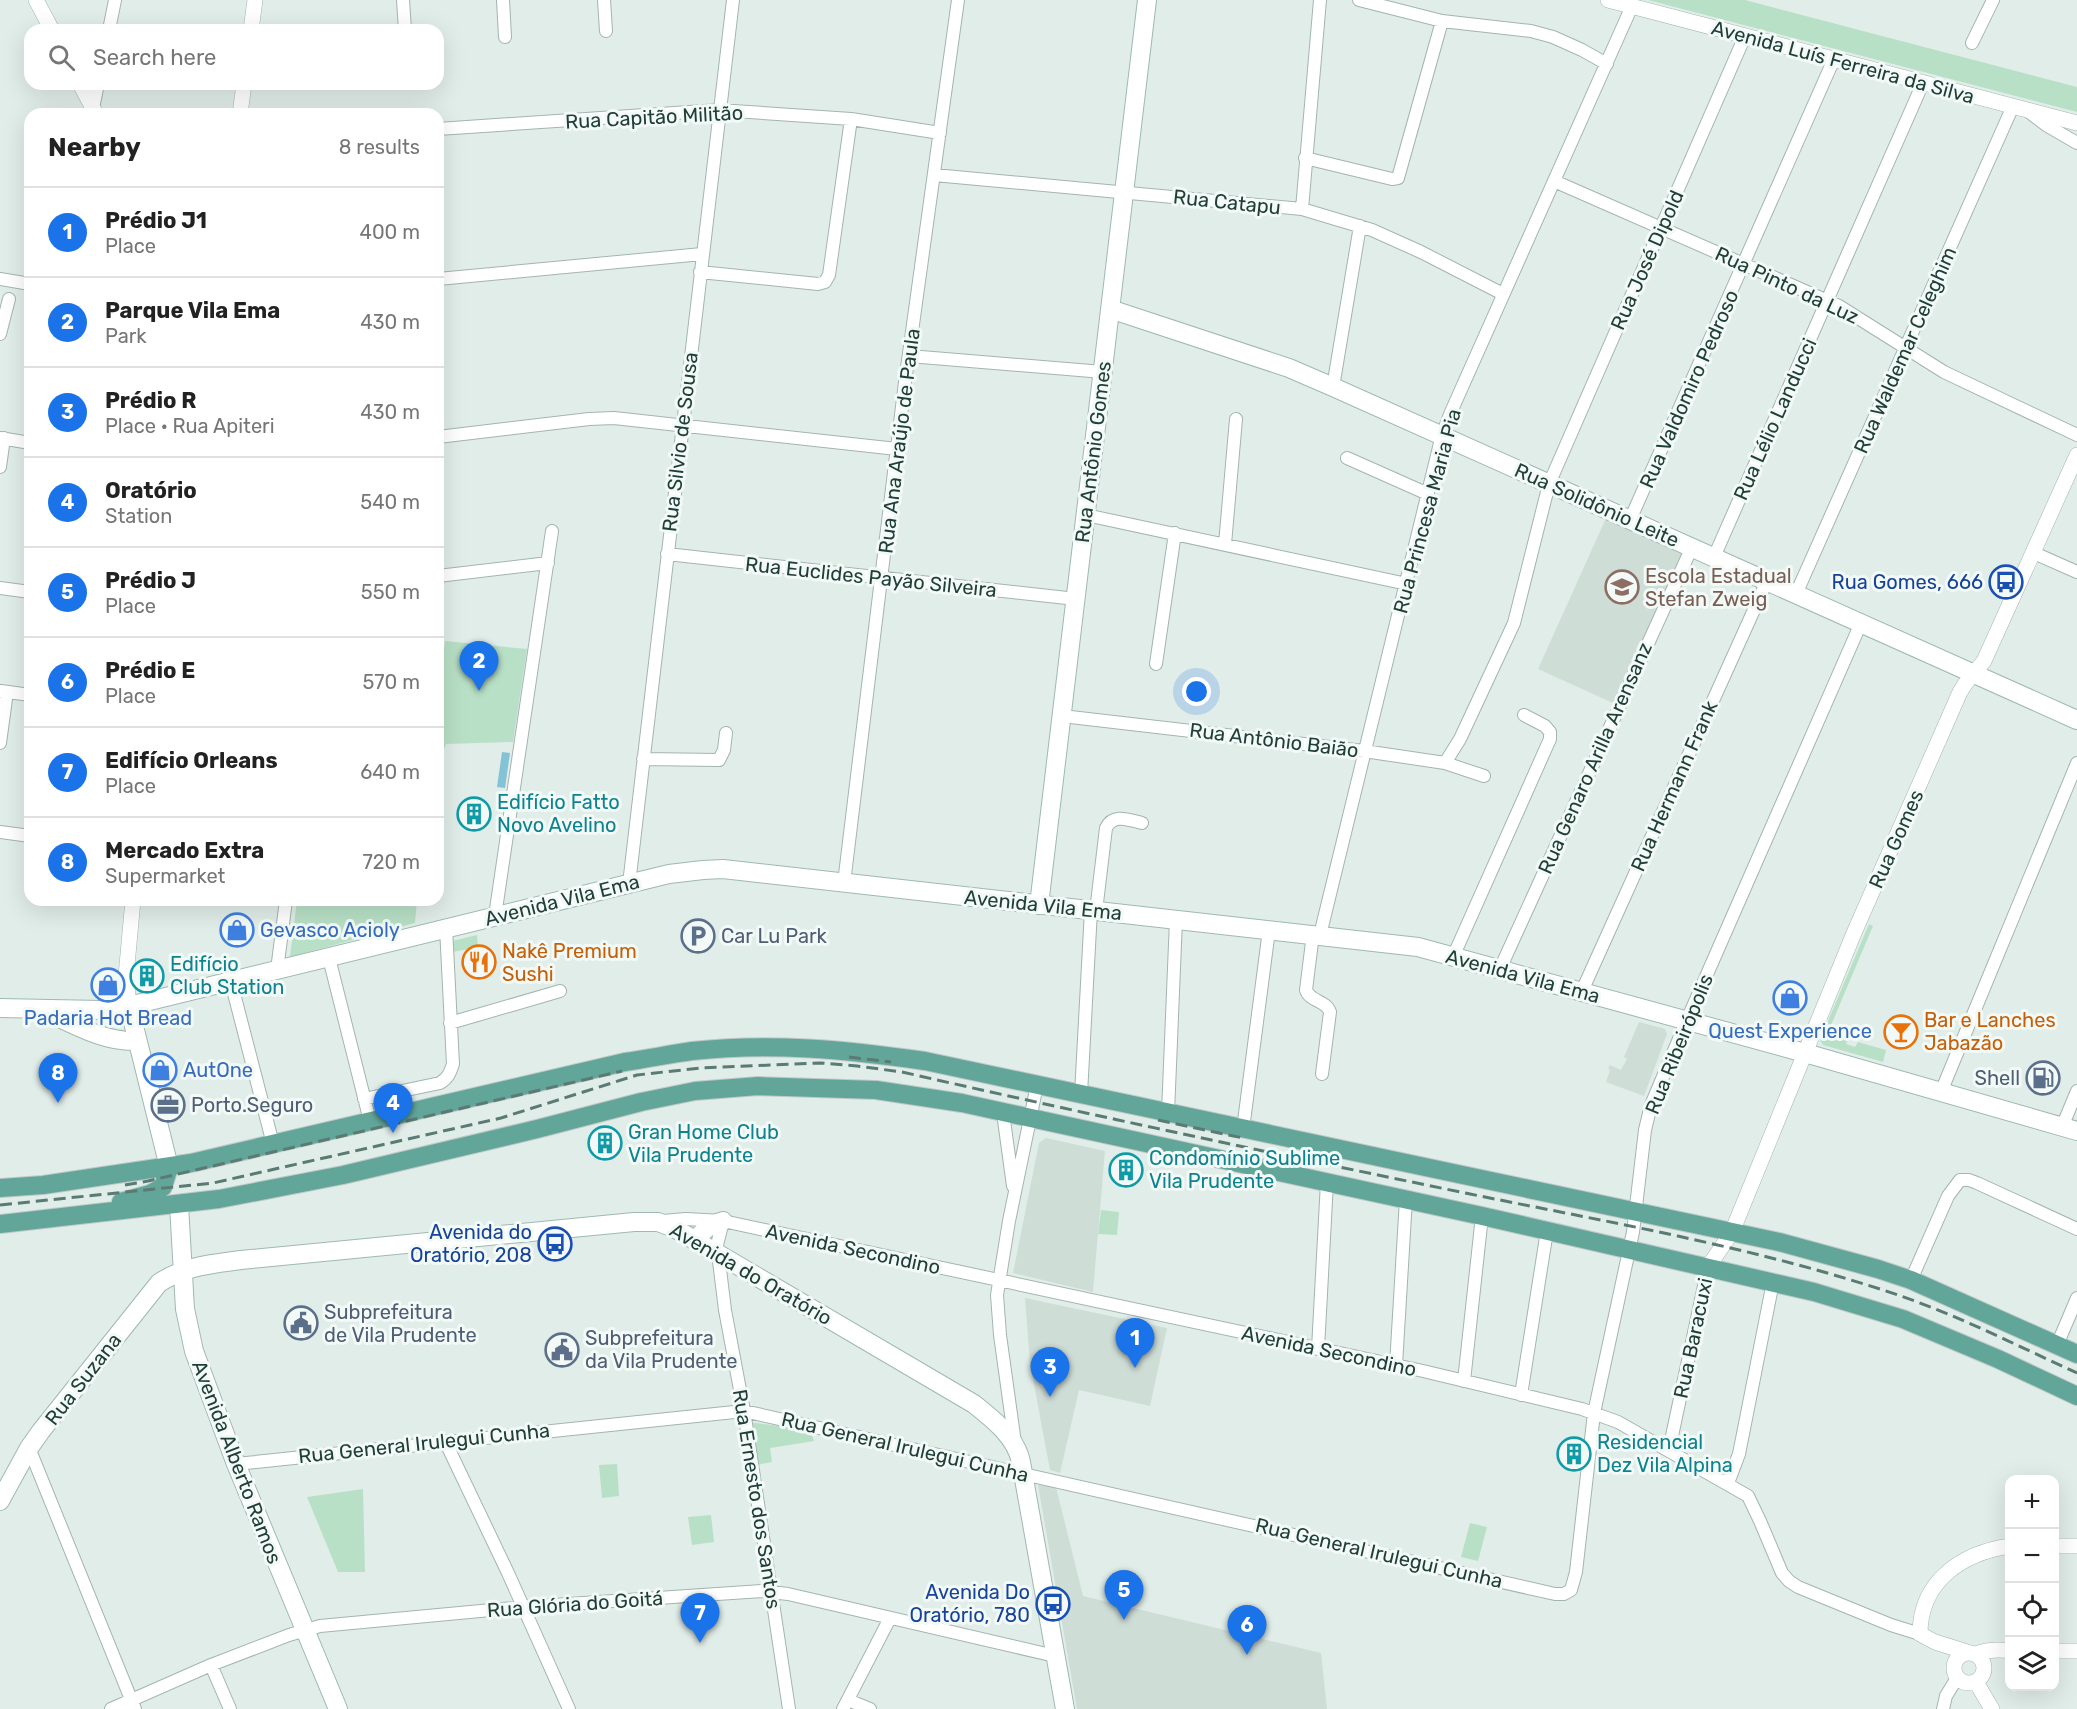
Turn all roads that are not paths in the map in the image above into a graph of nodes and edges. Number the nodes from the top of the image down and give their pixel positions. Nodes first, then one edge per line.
1 (36, 0) edge
2 (115, 0) edge
3 (255, 0) edge
4 (403, 0) edge
5 (503, 0) edge
6 (604, 0) edge
7 (733, 0) edge
8 (958, 0) edge
9 (1147, 0) edge
10 (1320, 0) edge
11 (1359, 0) edge
12 (1608, 0) edge
13 (1993, 0) edge
14 (1632, 6) junction
15 (1442, 21) junction
16 (49, 24) edge
17 (110, 24) edge
18 (252, 24) edge
19 (405, 24) edge
20 (606, 31) dead end
21 (1745, 36) junction
22 (505, 37) dead end
23 (1972, 43) dead end
24 (1834, 59) junction
25 (1607, 64) junction
26 (1923, 83) junction
27 (83, 90) edge
28 (97, 90) edge
29 (243, 90) edge
30 (92, 108) edge
31 (94, 108) edge
32 (241, 108) edge
33 (2019, 108) junction
34 (719, 110) junction
35 (850, 119) junction
36 (2077, 123) edge
37 (444, 129) edge
38 (940, 133) junction
39 (2077, 143) edge
40 (1305, 158) junction
41 (934, 175) junction
42 (1554, 181) junction
43 (1125, 192) junction
44 (1302, 209) junction
45 (1360, 226) junction
46 (1662, 228) junction
47 (702, 254) junction
48 (1744, 264) junction
49 (700, 272) junction
50 (444, 278) edge
51 (0, 279) edge
52 (24, 283) edge
53 (1503, 294) junction
54 (9, 299) dead end
55 (1827, 300) junction
56 (1110, 309) junction
57 (0, 334) edge
58 (1907, 347) junction
59 (909, 356) junction
60 (1103, 372) junction
61 (1333, 387) junction
62 (1236, 419) dead end
63 (682, 425) junction
64 (1442, 435) junction
65 (2077, 435) edge
66 (444, 436) edge
67 (2, 438) edge
68 (24, 442) edge
69 (897, 448) junction
70 (2077, 455) edge
71 (1347, 458) dead end
72 (0, 467) edge
73 (1549, 484) junction
74 (1428, 494) junction
75 (1086, 515) junction
76 (1630, 520) junction
77 (552, 531) dead end
78 (1175, 533) junction
79 (1225, 544) junction
80 (1692, 547) junction
81 (2034, 553) junction
82 (667, 554) junction
83 (1714, 557) junction
84 (548, 563) junction
85 (2077, 572) edge
86 (444, 575) edge
87 (882, 578) junction
88 (1767, 581) junction
89 (1407, 585) junction
90 (0, 588) edge
91 (24, 591) edge
92 (1796, 594) junction
93 (1076, 599) junction
94 (1861, 622) junction
95 (1156, 664) dead end
96 (1974, 674) junction
97 (4, 691) edge
98 (24, 694) edge
99 (1524, 715) dead end
100 (1062, 716) junction
101 (2077, 720) edge
102 (726, 733) dead end
103 (0, 743) edge
104 (1364, 751) junction
105 (643, 759) junction
106 (1445, 763) junction
107 (2077, 763) edge
108 (1484, 776) dead end
109 (1142, 823) dead end
110 (0, 832) edge
111 (24, 835) edge
112 (844, 883) junction
113 (629, 884) junction
114 (1039, 905) junction
115 (132, 906) edge
116 (285, 906) edge
117 (1093, 910) junction
118 (495, 916) junction
119 (1176, 920) junction
120 (446, 928) junction
121 (1269, 930) junction
122 (1316, 935) junction
123 (1454, 957) junction
124 (329, 958) junction
125 (1500, 969) junction
126 (277, 970) junction
127 (231, 982) junction
128 (560, 991) dead end
129 (1581, 992) junction
130 (129, 1006) junction
131 (0, 1008) edge
132 (39, 1009) junction
133 (1687, 1020) junction
134 (450, 1023) junction
135 (136, 1041) junction
136 (1805, 1053) junction
137 (1322, 1074) dead end
138 (1037, 1085) junction
139 (2077, 1091) edge
140 (1941, 1092) junction
141 (1081, 1094) junction
142 (364, 1099) junction
143 (1003, 1113) junction
144 (1168, 1113) junction
145 (1030, 1118) junction
146 (370, 1121) junction
147 (1242, 1129) junction
148 (2070, 1129) edge
149 (273, 1144) junction
150 (169, 1167) junction
151 (1328, 1182) junction
152 (0, 1188) edge
153 (1014, 1196) junction
154 (1406, 1199) junction
155 (179, 1205) junction
156 (1636, 1212) junction
157 (1482, 1216) junction
158 (50, 1218) junction
159 (723, 1221) junction
160 (658, 1222) junction
161 (0, 1224) edge
162 (2077, 1229) edge
163 (1547, 1231) junction
164 (1732, 1232) junction
165 (696, 1240) junction
166 (1629, 1250) junction
167 (717, 1254) junction
168 (1708, 1267) junction
169 (182, 1270) junction
170 (1911, 1280) junction
171 (999, 1281) junction
172 (1773, 1282) junction
173 (2077, 1298) edge
174 (2057, 1345) junction
175 (1318, 1349) junction
176 (2077, 1354) edge
177 (1396, 1365) junction
178 (1464, 1382) junction
179 (2077, 1384) edge
180 (2056, 1387) junction
181 (1521, 1395) junction
182 (2077, 1396) edge
183 (744, 1411) junction
184 (1594, 1413) junction
185 (445, 1441) junction
186 (1015, 1444) junction
187 (28, 1448) junction
188 (1669, 1450) junction
189 (236, 1464) junction
190 (1023, 1474) junction
191 (1728, 1484) junction
192 (0, 1501) edge
193 (2059, 1546) edge
194 (2077, 1546) edge
195 (2005, 1547) edge
196 (772, 1591) junction
197 (1564, 1594) joint
198 (524, 1607) junction
199 (890, 1618) junction
200 (305, 1629) junction
201 (1920, 1634) junction
202 (1935, 1642) junction
203 (2005, 1651) edge
204 (2059, 1651) edge
205 (2077, 1651) edge
206 (1972, 1654) junction
207 (1055, 1656) junction
208 (2005, 1657) edge
209 (212, 1665) junction
210 (1955, 1673) junction
211 (1979, 1678) junction
212 (133, 1704) edge
213 (845, 1704) edge
214 (111, 1709) edge
215 (230, 1709) edge
216 (338, 1709) edge
217 (569, 1709) edge
218 (789, 1709) edge
219 (870, 1709) edge
220 (1065, 1709) edge
221 (1942, 1709) edge
222 (1992, 1709) edge

1 - 16 street
2 - 17 street
3 - 18 street
4 - 19 street
5 - 22 street
6 - 20 street
7 - 34 street, Rua Silvio de Sousa
8 - 38 street, Rua Ana Araújo de Paula
9 - 43 main road, Rua Antônio Gomes
10 - 40 street
11 - 15 street
12 - 14 street, Avenida Luís Ferreira da Silva
13 - 23 street
14 - 21 street, Avenida Luís Ferreira da Silva
14 - 25 street, Rua Princesa Maria Pia
15 - 25 street
15 - 40 street
21 - 24 street, Avenida Luís Ferreira da Silva
21 - 46 street, Rua José Dipold
24 - 26 street, Avenida Luís Ferreira da Silva
24 - 48 street, Rua Valdomiro Pedroso
25 - 42 street, Rua Princesa Maria Pia
26 - 33 street, Avenida Luís Ferreira da Silva
26 - 55 street, Rua Lélio Landucci
27 - 30 street
28 - 31 street
29 - 32 street
33 - 36 street, Avenida Luís Ferreira da Silva
33 - 39 street
33 - 58 street, Rua Waldemar Celeghim
34 - 35 street, Rua Capitão Militão
34 - 37 street, Rua Capitão Militão
34 - 47 street, Rua Silvio de Sousa
35 - 38 street, Rua Capitão Militão
35 - 49 street
38 - 41 street, Rua Ana Araújo de Paula
40 - 44 street
41 - 43 street, Rua Catapu
41 - 59 street, Rua Ana Araújo de Paula
42 - 46 street, Rua Pinto da Luz
42 - 53 street, Rua Princesa Maria Pia
43 - 44 street, Rua Catapu
43 - 56 main road, Rua Antônio Gomes
44 - 45 street, Rua Catapu
45 - 53 street, Rua Catapu
45 - 61 street
46 - 48 street, Rua Pinto da Luz
46 - 73 street, Rua José Dipold
47 - 49 street, Rua Silvio de Sousa
47 - 50 street
48 - 55 street, Rua Pinto da Luz
48 - 76 street, Rua Valdomiro Pedroso
49 - 63 street, Rua Silvio de Sousa
51 - 52 street
53 - 64 street, Rua Princesa Maria Pia
54 - 57 street
55 - 58 street, Rua Pinto da Luz
55 - 83 street, Rua Lélio Landucci
56 - 60 main road, Rua Antônio Gomes
56 - 61 main road, Rua Solidônio Leite
58 - 65 street, Rua Pinto da Luz
58 - 92 street, Rua Waldemar Celeghim
59 - 60 street
59 - 69 street, Rua Ana Araújo de Paula
60 - 75 main road, Rua Antônio Gomes
61 - 64 main road, Rua Solidônio Leite
62 - 79 street
63 - 66 street
63 - 69 street
63 - 82 street, Rua Silvio de Sousa
64 - 73 main road, Rua Solidônio Leite
64 - 74 street, Rua Princesa Maria Pia
67 - 68 street
67 - 72 street
69 - 87 street, Rua Ana Araújo de Paula
70 - 81 street, Rua Gomes
71 - 74 street
73 - 76 main road, Rua Solidônio Leite
73 - 106 street, Rua José Dipold
74 - 89 street, Rua Princesa Maria Pia
75 - 78 street
75 - 93 main road, Rua Antônio Gomes
76 - 80 main road, Rua Solidônio Leite
77 - 84 street
78 - 79 street
78 - 95 street
79 - 89 street
80 - 83 main road, Rua Solidônio Leite
80 - 125 street, Rua Genaro Arilla Arensanz
81 - 85 street
81 - 96 street, Rua Gomes
82 - 87 street, Rua Euclides Payão Silveira
82 - 105 street, Rua Silvio de Sousa
83 - 88 main road, Rua Solidônio Leite
84 - 86 street
84 - 118 street
87 - 93 street, Rua Euclides Payão Silveira
87 - 112 street, Rua Ana Araújo de Paula
88 - 92 main road, Rua Solidônio Leite
88 - 129 street, Rua Hermann Frank
89 - 104 street, Rua Princesa Maria Pia
90 - 91 street
92 - 94 main road, Rua Solidônio Leite
93 - 100 main road, Rua Antônio Gomes
94 - 96 main road, Rua Solidônio Leite
94 - 133 street, Rua Ribeirópolis
96 - 101 main road, Rua Solidônio Leite
96 - 136 street, Rua Gomes
97 - 98 street
97 - 103 street
99 - 123 street
100 - 104 street, Rua Antônio Baião
100 - 114 main road, Rua Antônio Gomes
102 - 105 street
104 - 106 street, Rua Antônio Baião
104 - 122 street, Rua Princesa Maria Pia
105 - 113 street, Rua Silvio de Sousa
106 - 108 street, Rua Antônio Baião
107 - 140 street
109 - 117 street
110 - 111 street
112 - 113 main road, Avenida Vila Ema
112 - 114 main road, Avenida Vila Ema
113 - 118 main road, Avenida Vila Ema
114 - 117 main road, Avenida Vila Ema
115 - 130 street
116 - 126 street
117 - 119 main road, Avenida Vila Ema
117 - 141 street
118 - 120 main road, Avenida Vila Ema
119 - 121 main road, Avenida Vila Ema
119 - 144 street
120 - 124 main road, Avenida Vila Ema
120 - 134 street
121 - 122 main road, Avenida Vila Ema
121 - 147 street
122 - 123 main road, Avenida Vila Ema
122 - 137 street, Rua Princesa Maria Pia
123 - 125 main road, Avenida Vila Ema
124 - 126 main road, Avenida Vila Ema
124 - 142 street
125 - 129 main road, Avenida Vila Ema
126 - 127 main road, Avenida Vila Ema
127 - 130 main road, Avenida Vila Ema
127 - 149 street
128 - 134 street
129 - 133 main road, Avenida Vila Ema
130 - 132 main road, Avenida Vila Ema
130 - 135 main road
131 - 132 main road, Avenida Vila Ema
132 - 135 main road
133 - 136 main road, Avenida Vila Ema
133 - 156 street, Rua Ribeirópolis
134 - 142 street
135 - 150 main road
136 - 140 main road, Avenida Vila Ema
136 - 164 street, Rua Gomes
138 - 141 main road
138 - 145 street
138 - 146 main road
139 - 148 street
140 - 148 main road, Avenida Vila Ema
141 - 144 main road
142 - 146 street
143 - 145 main road
143 - 153 street
143 - 155 main road
144 - 147 main road
145 - 151 main road
145 - 153 street
146 - 149 main road
147 - 156 main road
149 - 150 main road
150 - 152 main road
150 - 158 main road
151 - 154 main road
151 - 175 street
153 - 171 street
154 - 157 main road
154 - 177 street
155 - 158 main road
155 - 169 main road, Avenida Alberto Ramos
156 - 164 main road
156 - 166 street, Rua Ribeirópolis
157 - 163 main road
157 - 178 street
158 - 161 main road
159 - 160 street, Avenida Secondino
159 - 165 main road
159 - 167 street, Rua Ernesto dos Santos
159 - 171 street, Avenida Secondino
160 - 165 main road, Avenida do Oratório
160 - 169 main road, Avenida do Oratório
162 - 170 street
163 - 166 main road
163 - 181 street
164 - 168 street, Rua Baracuxi
164 - 170 main road
165 - 167 main road, Avenida do Oratório
166 - 168 main road
166 - 184 street, Rua Ribeirópolis
167 - 183 street, Rua Ernesto dos Santos
167 - 186 main road, Avenida do Oratório
168 - 172 main road
168 - 188 street, Rua Baracuxi
169 - 187 main road, Rua Suzana
169 - 189 main road, Avenida Alberto Ramos
170 - 174 main road
171 - 175 street, Avenida Secondino
171 - 186 street
172 - 180 main road
172 - 191 street
173 - 174 street
174 - 176 main road
175 - 177 street, Avenida Secondino
177 - 178 street, Avenida Secondino
178 - 181 street, Avenida Secondino
179 - 180 main road
180 - 182 main road
181 - 184 street, Avenida Secondino
183 - 185 street, Rua General Irulegui Cunha
183 - 190 street, Rua General Irulegui Cunha
183 - 196 street, Rua Ernesto dos Santos
184 - 188 street, Avenida Secondino
184 - 197 street, Rua Ribeirópolis
185 - 189 street, Rua General Irulegui Cunha
185 - 198 street
186 - 190 main road, Avenida do Oratório
187 - 192 main road, Rua Suzana
187 - 212 street
188 - 191 street, Avenida Secondino
189 - 200 main road, Avenida Alberto Ramos
190 - 197 street, Rua General Irulegui Cunha
190 - 207 main road, Avenida do Oratório
191 - 201 street, Avenida Secondino
193 - 194 street
195 - 201 street
196 - 198 street, Rua Glória do Goitá
196 - 199 street, Rua Glória do Goitá
196 - 218 street, Rua Ernesto dos Santos
198 - 200 street, Rua Glória do Goitá
198 - 217 street
199 - 207 street, Rua Glória do Goitá
199 - 213 street
200 - 209 street, Rua Glória do Goitá
200 - 216 main road, Avenida Alberto Ramos
201 - 202 street
202 - 206 street
202 - 210 street
203 - 206 street
204 - 205 street
206 - 210 street
206 - 211 street
207 - 220 main road, Avenida do Oratório
208 - 211 street
209 - 212 street, Rua Glória do Goitá
209 - 215 street
210 - 211 street
210 - 221 street
211 - 222 street
212 - 214 street, Rua Glória do Goitá
213 - 219 street

